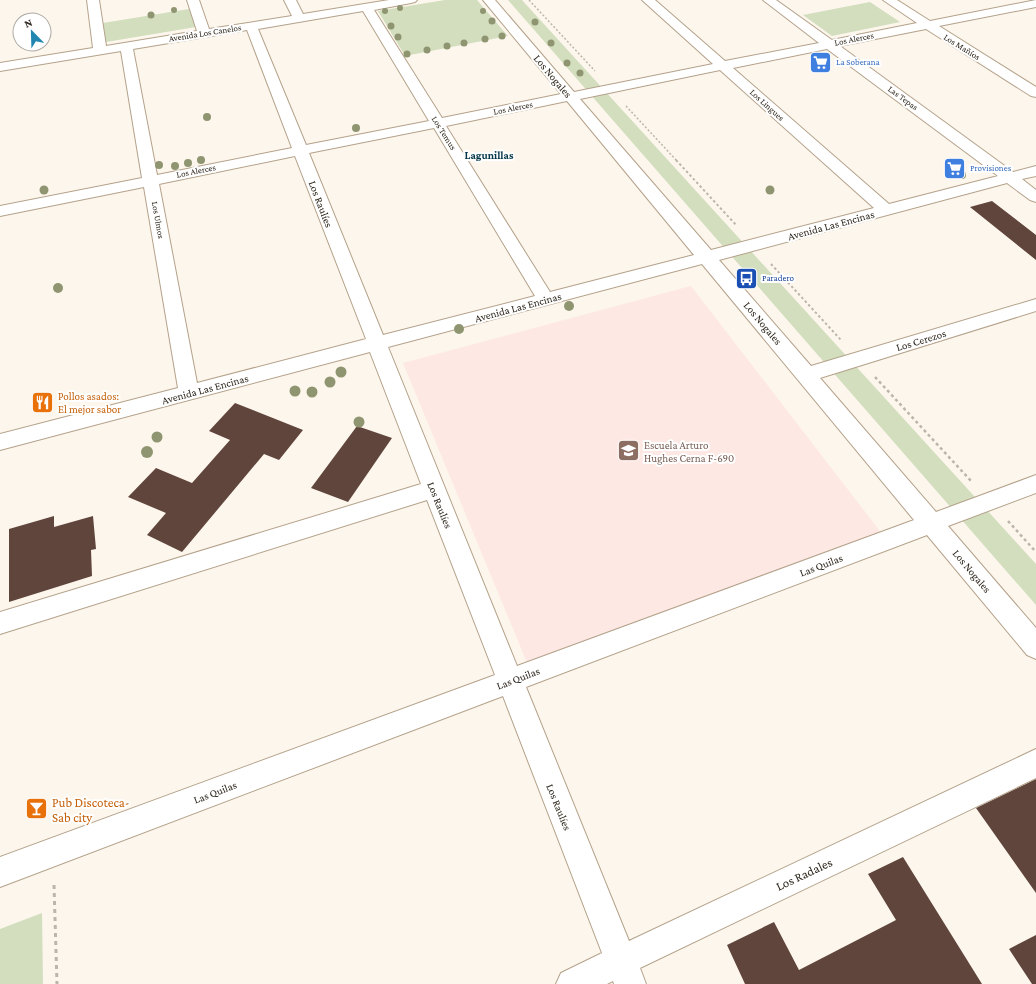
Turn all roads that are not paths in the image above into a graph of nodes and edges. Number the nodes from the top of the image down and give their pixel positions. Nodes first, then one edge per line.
1 (93, 0) edge
2 (193, 0) edge
3 (290, 0) edge
4 (411, 0) edge
5 (489, 0) edge
6 (648, 0) edge
7 (769, 0) edge
8 (889, 0) edge
9 (392, 2) edge
10 (1029, 4) edge
11 (366, 7) junction
12 (299, 18) junction
13 (928, 25) junction
14 (251, 26) junction
15 (204, 34) junction
16 (830, 44) junction
17 (126, 46) junction
18 (100, 51) junction
19 (722, 66) junction
20 (0, 67) edge
21 (1036, 93) edge
22 (571, 96) junction
23 (438, 123) junction
24 (300, 150) junction
25 (1036, 171) edge
26 (1010, 178) junction
27 (151, 180) junction
28 (1036, 197) edge
29 (886, 210) junction
30 (0, 211) edge
31 (707, 257) junction
32 (546, 299) junction
33 (1036, 305) edge
34 (376, 344) junction
35 (806, 375) junction
36 (189, 393) junction
37 (0, 442) edge
38 (1036, 484) edge
39 (433, 489) junction
40 (932, 523) junction
41 (0, 623) edge
42 (1036, 647) edge
43 (509, 682) junction
44 (1036, 763) edge
45 (0, 872) edge
46 (625, 972) edge
47 (572, 984) edge

1 - 18 street
2 - 15 street
3 - 12 street
4 - 9 street, Avenida Los Canelos
5 - 22 street, Los Nogales
6 - 19 street, Los Lingues
7 - 16 street, Las Tepas
8 - 13 street, Los Mañíos
9 - 11 street, Avenida Los Canelos
10 - 13 street, Los Alerces
11 - 12 street, Avenida Los Canelos
11 - 23 street, Los Temus
12 - 14 street, Avenida Los Canelos
13 - 16 street, Los Alerces
13 - 21 street, Los Mañíos
14 - 15 street, Avenida Los Canelos
14 - 24 street, Los Raulíes
15 - 17 street, Avenida Los Canelos
16 - 19 street, Los Alerces
16 - 26 street, Las Tepas
17 - 18 street, Avenida Los Canelos
17 - 27 street, Los Ulmos
18 - 20 street, Avenida Los Canelos
19 - 22 street, Los Alerces
19 - 29 street, Los Lingues
22 - 23 street, Los Alerces
22 - 31 street, Los Nogales
23 - 24 street, Los Alerces
23 - 32 street, Los Temus
24 - 27 street, Los Alerces
24 - 34 street, Los Raulíes
25 - 26 street, Avenida Las Encinas
26 - 28 street, Las Tepas
26 - 29 street, Avenida Las Encinas
27 - 30 street, Los Alerces
27 - 36 street, Los Ulmos
29 - 31 street, Avenida Las Encinas
31 - 32 street, Avenida Las Encinas
31 - 35 street, Los Nogales
32 - 34 street, Avenida Las Encinas
33 - 35 street, Los Cerezos
34 - 36 street, Avenida Las Encinas
34 - 39 street, Los Raulíes
35 - 40 street, Los Nogales
36 - 37 street, Avenida Las Encinas
38 - 40 street, Las Quilas
39 - 41 street
39 - 43 street, Los Raulíes
40 - 42 street, Los Nogales
40 - 43 street, Las Quilas
43 - 45 street, Las Quilas
43 - 46 street, Los Raulíes
44 - 46 street, Los Radales
46 - 47 street, Los Radales

